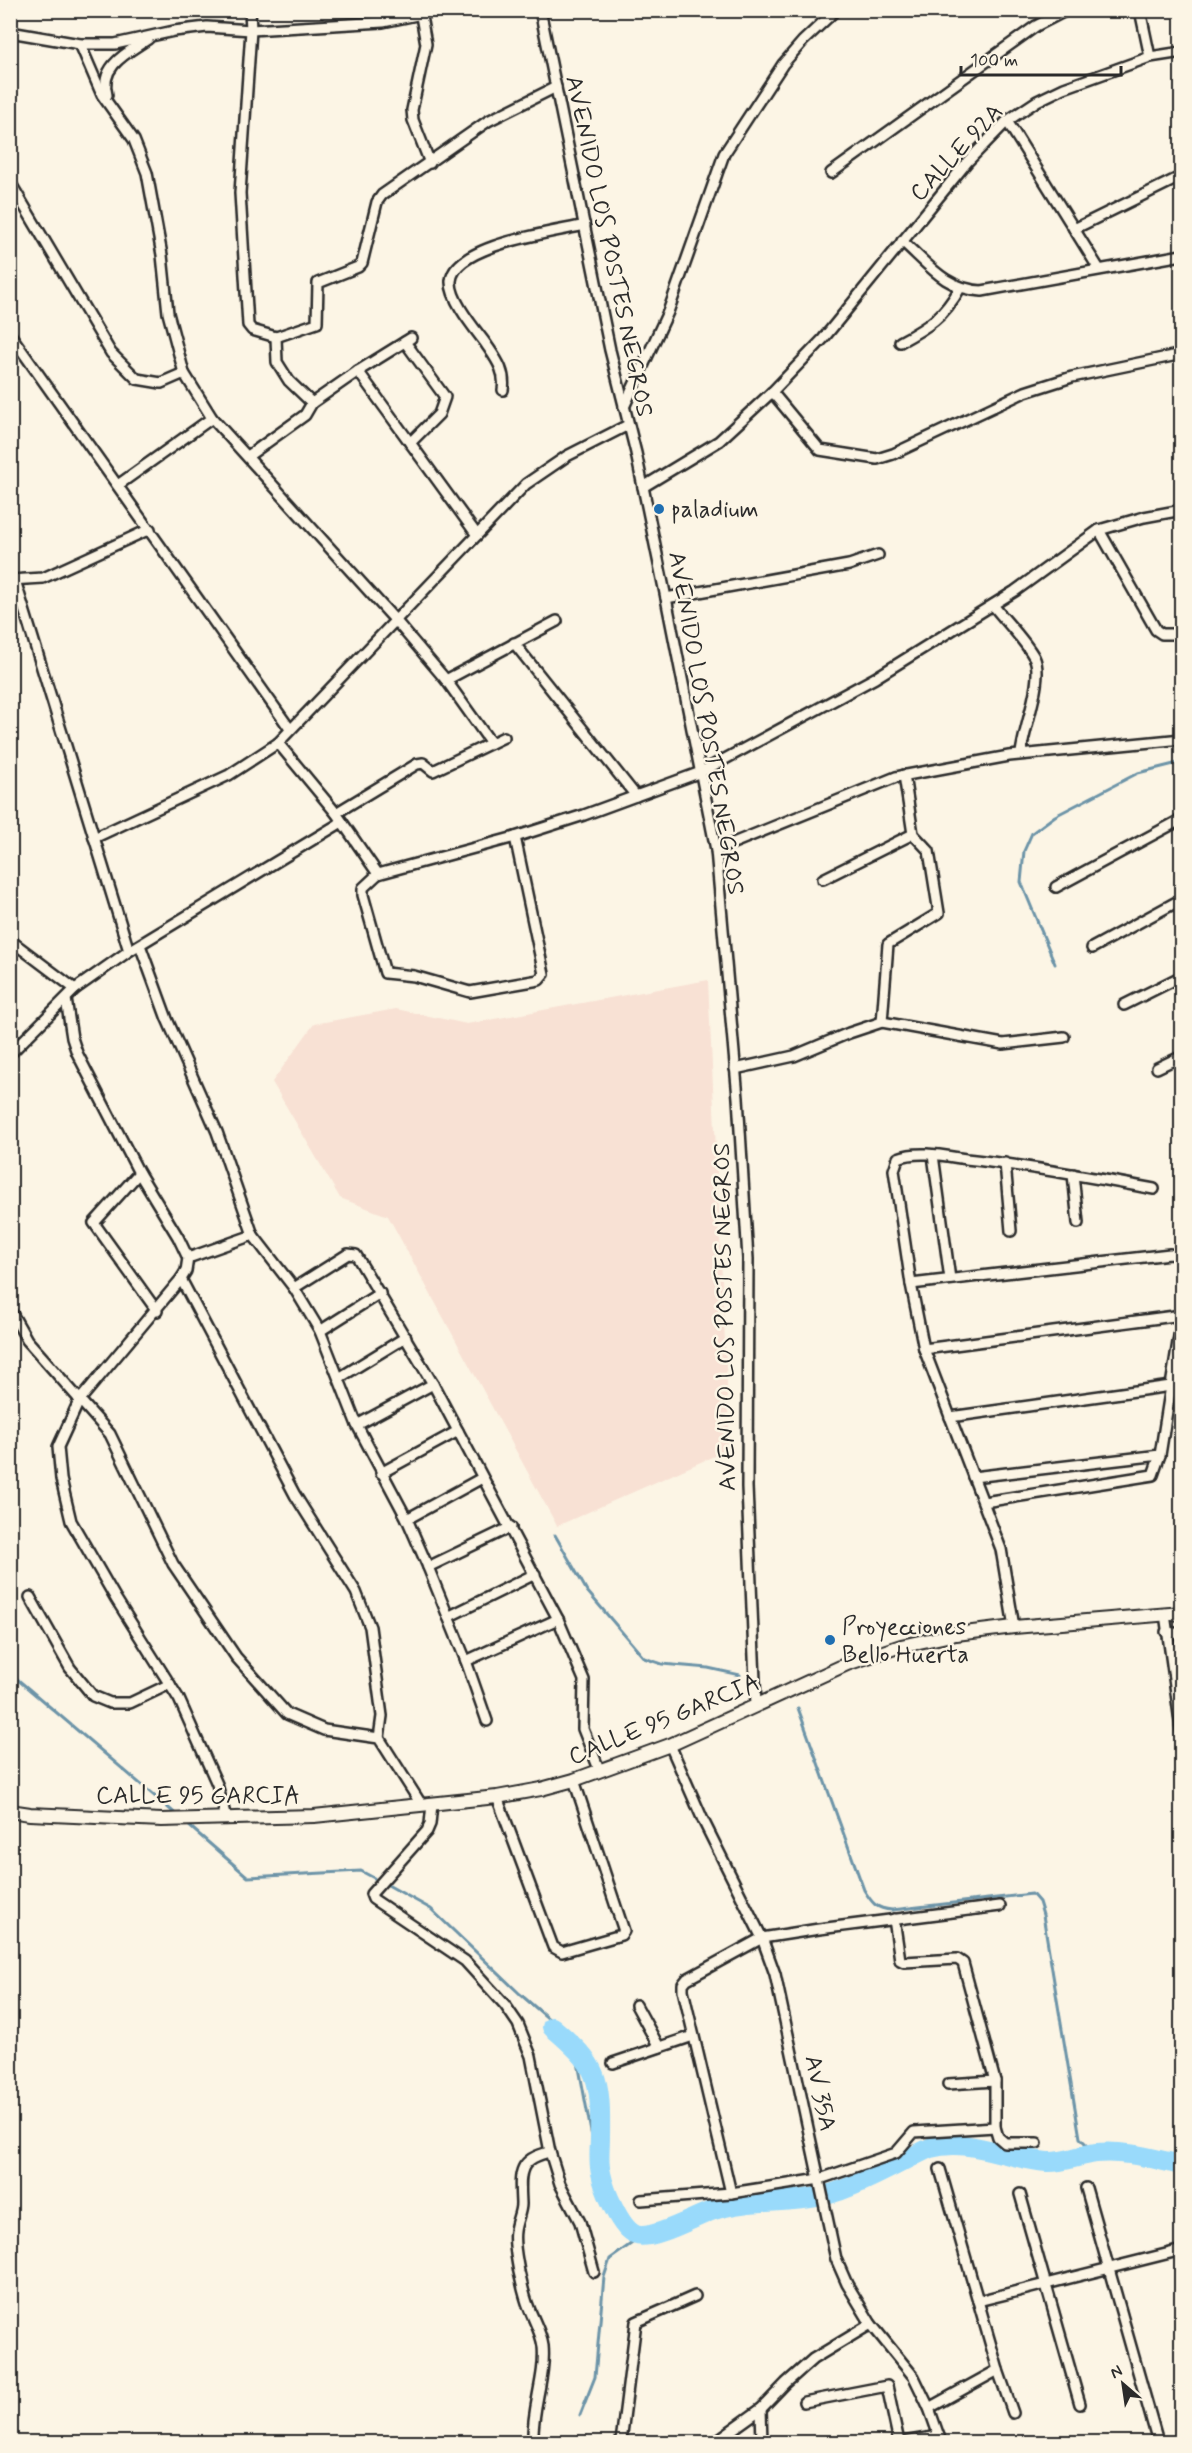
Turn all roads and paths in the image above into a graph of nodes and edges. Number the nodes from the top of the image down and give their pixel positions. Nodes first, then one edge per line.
1 (250, 10) edge
2 (441, 10) edge
3 (540, 10) edge
4 (836, 10) edge
5 (1067, 10) edge
6 (1140, 10) edge
7 (407, 14) edge
8 (422, 16) junction
9 (251, 30) junction
10 (10, 32) edge
11 (152, 36) junction
12 (80, 44) junction
13 (1182, 52) edge
14 (1150, 57) junction
15 (556, 87) junction
16 (110, 106) junction
17 (1007, 120) junction
18 (430, 163) junction
19 (831, 173) dead end
20 (1182, 176) edge
21 (10, 182) edge
22 (585, 225) junction
23 (1074, 229) junction
24 (902, 241) junction
25 (1182, 255) edge
26 (1099, 269) junction
27 (960, 288) junction
28 (10, 334) edge
29 (276, 337) junction
30 (900, 342) dead end
31 (1182, 354) edge
32 (358, 371) junction
33 (184, 373) junction
34 (503, 390) dead end
35 (772, 392) junction
36 (312, 403) junction
37 (624, 407) junction
38 (212, 418) junction
39 (628, 425) junction
40 (410, 443) junction
41 (248, 456) junction
42 (118, 485) junction
43 (643, 487) junction
44 (1182, 510) edge
45 (150, 529) junction
46 (1099, 530) junction
47 (477, 535) junction
48 (878, 555) dead end
49 (13, 580) edge
50 (666, 598) junction
51 (993, 605) junction
52 (396, 621) junction
53 (557, 621) dead end
54 (1182, 634) edge
55 (514, 643) junction
56 (446, 680) junction
57 (290, 729) junction
58 (504, 737) dead end
59 (1182, 739) edge
60 (278, 743) junction
61 (491, 743) junction
62 (1021, 754) junction
63 (701, 772) junction
64 (904, 775) junction
65 (636, 796) junction
66 (336, 813) junction
67 (1182, 819) edge
68 (342, 822) junction
69 (913, 834) junction
70 (515, 837) junction
71 (94, 838) junction
72 (716, 850) junction
73 (378, 874) junction
74 (823, 879) dead end
75 (1056, 887) dead end
76 (1182, 899) edge
77 (10, 940) edge
78 (140, 945) junction
79 (1092, 948) dead end
80 (129, 951) junction
81 (1182, 976) edge
82 (75, 989) junction
83 (66, 999) junction
84 (1124, 1005) dead end
85 (882, 1022) junction
86 (1064, 1037) dead end
87 (10, 1054) edge
88 (1182, 1056) edge
89 (1157, 1068) dead end
90 (735, 1070) junction
91 (933, 1155) junction
92 (1005, 1163) junction
93 (139, 1173) junction
94 (1073, 1174) junction
95 (1154, 1189) dead end
96 (1078, 1223) dead end
97 (1011, 1231) dead end
98 (253, 1235) junction
99 (188, 1258) junction
100 (1182, 1261) edge
101 (181, 1279) junction
102 (950, 1279) junction
103 (911, 1284) junction
104 (294, 1288) junction
105 (380, 1293) junction
106 (10, 1310) edge
107 (157, 1311) junction
108 (1182, 1316) edge
109 (320, 1331) junction
110 (406, 1337) junction
111 (924, 1349) junction
112 (339, 1378) junction
113 (433, 1384) junction
114 (1171, 1386) junction
115 (79, 1401) junction
116 (950, 1417) junction
117 (357, 1425) junction
118 (458, 1431) junction
119 (1160, 1455) junction
120 (381, 1473) junction
121 (973, 1477) junction
122 (482, 1478) junction
123 (984, 1502) junction
124 (407, 1519) junction
125 (510, 1527) junction
126 (428, 1567) junction
127 (535, 1574) junction
128 (30, 1597) dead end
129 (1182, 1613) edge
130 (1165, 1614) junction
131 (448, 1617) junction
132 (558, 1619) junction
133 (1014, 1627) junction
134 (1166, 1632) junction
135 (1182, 1634) edge
136 (466, 1661) junction
137 (170, 1684) junction
138 (756, 1705) junction
139 (487, 1721) dead end
140 (1182, 1737) edge
141 (379, 1738) junction
142 (670, 1745) junction
143 (599, 1769) junction
144 (574, 1780) junction
145 (497, 1797) junction
146 (426, 1804) junction
147 (10, 1811) edge
148 (226, 1818) junction
149 (1000, 1906) dead end
150 (894, 1919) junction
151 (762, 1938) junction
152 (636, 2005) dead end
153 (693, 2036) junction
154 (659, 2047) junction
155 (613, 2063) dead end
156 (995, 2081) junction
157 (948, 2084) dead end
158 (995, 2127) junction
159 (1037, 2143) dead end
160 (550, 2152) junction
161 (940, 2169) dead end
162 (820, 2184) junction
163 (1086, 2188) dead end
164 (731, 2193) junction
165 (1020, 2194) dead end
166 (641, 2200) dead end
167 (1182, 2250) edge
168 (1107, 2268) junction
169 (594, 2272) dead end
170 (1045, 2284) junction
171 (695, 2296) dead end
172 (978, 2301) junction
173 (871, 2324) junction
174 (998, 2370) junction
175 (804, 2402) dead end
176 (1080, 2404) dead end
177 (929, 2408) junction
178 (761, 2409) junction
179 (1013, 2413) dead end
180 (940, 2439) edge
181 (533, 2442) edge
182 (621, 2442) edge
183 (715, 2442) edge
184 (762, 2442) edge
185 (901, 2442) edge
186 (1158, 2442) edge

1 - 9 street
2 - 8 street
3 - 15 street, AVENIDO LOS POSTES NEGROS
4 - 37 street
5 - 19 street
6 - 14 street
7 - 8 street
7 - 9 street
8 - 18 street
9 - 11 street
9 - 29 street
10 - 12 street
11 - 12 street
11 - 16 street
12 - 16 street
13 - 14 street, CALLE 92A
14 - 17 street, CALLE 92A
15 - 18 street
15 - 22 street, AVENIDO LOS POSTES NEGROS
16 - 33 street
17 - 23 street
17 - 24 street, CALLE 92A
18 - 29 street
20 - 23 street
21 - 33 street
22 - 34 street
22 - 37 street, AVENIDO LOS POSTES NEGROS
23 - 26 street
24 - 27 street
24 - 35 street, CALLE 92A
25 - 26 street
26 - 27 street
27 - 30 street
28 - 42 street
29 - 36 street
31 - 35 street
32 - 36 street
32 - 40 street
32 - 40 street
33 - 38 street
35 - 43 street, CALLE 92A
36 - 41 street
37 - 39 street, AVENIDO LOS POSTES NEGROS
38 - 41 street
38 - 42 street
39 - 43 street, AVENIDO LOS POSTES NEGROS
39 - 47 street
40 - 47 street
41 - 52 street
42 - 45 street
43 - 50 street, AVENIDO LOS POSTES NEGROS
44 - 46 street
45 - 49 street
45 - 57 street
46 - 51 street
46 - 54 street
47 - 52 street
48 - 50 street
49 - 71 street
50 - 63 street, AVENIDO LOS POSTES NEGROS
51 - 62 street
51 - 63 street
52 - 56 street
52 - 57 street
53 - 55 street
55 - 56 street
55 - 65 street
56 - 61 street
57 - 60 street
58 - 61 street
59 - 62 street
60 - 66 street
60 - 71 street
61 - 66 street
62 - 64 street
63 - 65 street
63 - 72 street, AVENIDO LOS POSTES NEGROS
64 - 69 street
64 - 72 street
65 - 70 street
66 - 68 street
67 - 75 street
68 - 73 street
68 - 78 street
69 - 74 street
69 - 85 street
70 - 73 street
70 - 73 street
71 - 80 street
72 - 90 street, AVENIDO LOS POSTES NEGROS
76 - 79 street
77 - 82 street
78 - 80 street
78 - 98 street
80 - 82 street
81 - 84 street
82 - 83 street
83 - 87 street
83 - 93 street
85 - 86 street
85 - 90 street
88 - 89 street
90 - 138 street, AVENIDO LOS POSTES NEGROS
91 - 92 street
91 - 102 street
91 - 103 street
92 - 94 street
92 - 97 street
93 - 99 street
93 - 107 street
94 - 95 street
94 - 96 street
98 - 99 street
98 - 104 street
99 - 101 street
100 - 102 street
101 - 107 street
101 - 141 street
102 - 103 street
103 - 111 street
104 - 105 street
104 - 109 street
105 - 109 street
105 - 110 street
106 - 115 street
107 - 115 street
108 - 111 street
108 - 114 street
109 - 112 street
110 - 112 street
110 - 113 street
111 - 116 street
112 - 117 street
113 - 117 street
113 - 118 street
114 - 116 street
114 - 119 street
115 - 137 street
115 - 141 street
116 - 121 street
117 - 120 street
118 - 120 street
118 - 122 street
119 - 121 street
119 - 123 street
120 - 124 street
121 - 123 street
122 - 124 street
122 - 125 street
123 - 133 street
124 - 126 street
125 - 126 street
125 - 127 street
126 - 131 street
127 - 131 street
127 - 132 street
128 - 137 street
129 - 130 street, CALLE 95 GARCIA
130 - 133 street, CALLE 95 GARCIA
130 - 134 street
131 - 136 street
132 - 136 street
132 - 143 street
133 - 138 street, CALLE 95 GARCIA
134 - 135 street
134 - 140 street
136 - 139 street
137 - 148 street
138 - 142 street, CALLE 95 GARCIA
141 - 146 street
142 - 143 street, CALLE 95 GARCIA
142 - 151 street, AV 35A
143 - 144 street, CALLE 95 GARCIA
144 - 145 street, CALLE 95 GARCIA
144 - 145 street
145 - 146 street, CALLE 95 GARCIA
146 - 148 street, CALLE 95 GARCIA
146 - 160 street
147 - 148 street, CALLE 95 GARCIA
149 - 150 street
150 - 151 street
150 - 156 street
151 - 153 street
151 - 162 street, AV 35A
152 - 154 street
153 - 154 street
153 - 164 street
154 - 155 street
156 - 157 street
156 - 158 street
158 - 159 street
158 - 162 street
160 - 169 street
160 - 181 street
161 - 172 street
162 - 164 street
162 - 173 street, AV 35A
163 - 168 street
164 - 166 street
165 - 170 street
167 - 168 street
168 - 170 street
168 - 186 street
170 - 172 street
170 - 176 street
171 - 182 street
172 - 174 street
173 - 177 street, AV 35A
173 - 178 street
174 - 177 street
174 - 179 street
175 - 185 street
177 - 180 street, AV 35A
178 - 183 street
178 - 184 street
180 - 185 street

